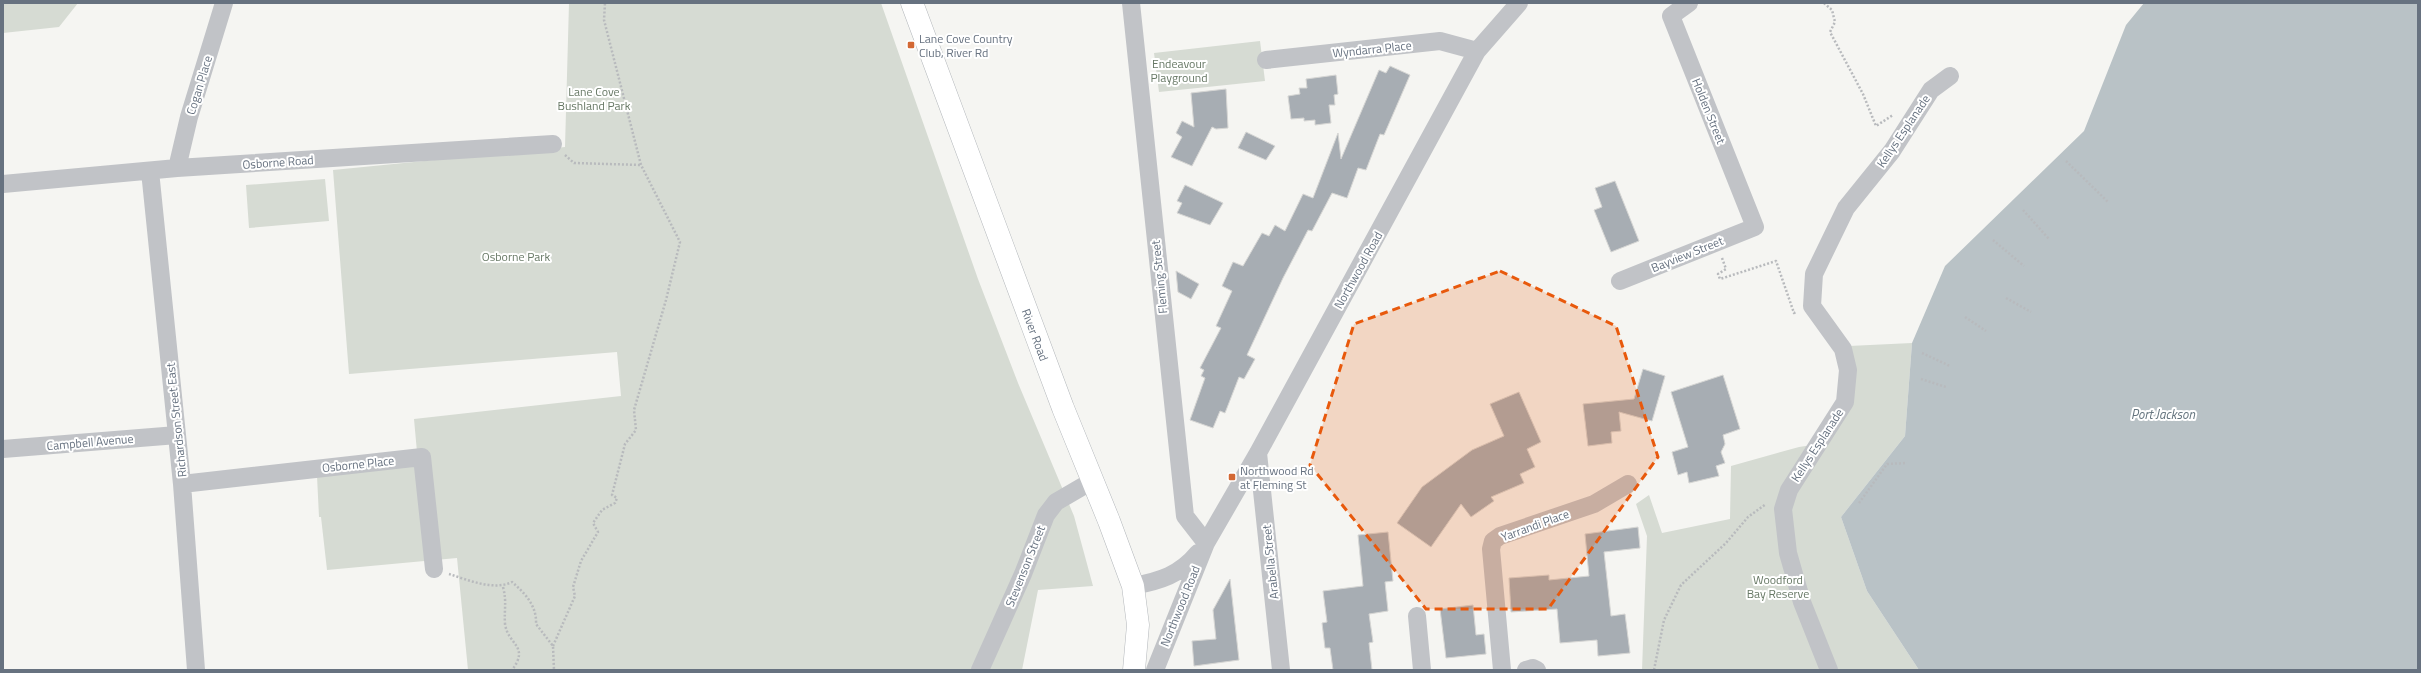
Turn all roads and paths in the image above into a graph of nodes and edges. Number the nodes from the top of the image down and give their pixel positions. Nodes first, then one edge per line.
1 (224, 3) edge
2 (605, 3) edge
3 (912, 3) edge
4 (1131, 3) edge
5 (1519, 3) edge
6 (1689, 3) edge
7 (1824, 3) edge
8 (1477, 51) junction
9 (1266, 60) dead end
10 (1950, 76) dead end
11 (1898, 112) dead end
12 (553, 144) joint
13 (2066, 160) dead end
14 (641, 165) junction
15 (177, 168) junction
16 (150, 171) junction
17 (3, 184) edge
18 (2108, 202) dead end
19 (2023, 210) dead end
20 (1755, 227) joint
21 (2049, 239) dead end
22 (1993, 240) dead end
23 (1722, 255) dead end
24 (2024, 266) dead end
25 (1620, 281) dead end
26 (2006, 298) dead end
27 (2031, 312) dead end
28 (1794, 313) dead end
29 (1965, 317) dead end
30 (1986, 330) dead end
31 (1922, 353) dead end
32 (1950, 366) dead end
33 (1921, 378) dead end
34 (1946, 387) dead end
35 (177, 435) junction
36 (3, 449) edge
37 (1258, 453) junction
38 (1907, 463) dead end
39 (1092, 481) junction
40 (182, 484) junction
41 (1628, 484) dead end
42 (1859, 503) dead end
43 (1783, 509) junction
44 (1206, 543) junction
45 (434, 569) joint
46 (1133, 586) junction
47 (502, 587) junction
48 (1417, 616) dead end
49 (553, 646) junction
50 (196, 670) edge
51 (512, 670) edge
52 (554, 670) edge
53 (980, 670) edge
54 (1134, 670) edge
55 (1155, 670) edge
56 (1281, 670) edge
57 (1422, 670) edge
58 (1502, 670) edge
59 (1526, 670) edge
60 (1537, 670) edge
61 (1654, 670) edge
62 (1829, 670) edge

1 - 15 street, Cogan Place
2 - 14 path
3 - 39 main road, River Road
4 - 44 street, Fleming Street
5 - 8 street, Northwood Road
6 - 20 street, Holden Street
7 - 11 path
8 - 9 street, Wyndarra Place
8 - 37 street, Northwood Road
10 - 43 street, Kellys Esplanade
12 - 14 path
12 - 15 street, Osborne Road
13 - 18 path
14 - 49 path
15 - 16 street, Osborne Road
16 - 17 street, Osborne Road
16 - 35 street, Richardson Street East
19 - 21 path
20 - 25 street, Bayview Street
22 - 24 path
23 - 28 path
26 - 27 path
29 - 30 path
31 - 32 path
33 - 34 path
35 - 36 street, Campbell Avenue
35 - 40 street, Richardson Street East
37 - 44 street, Northwood Road
37 - 56 street, Arabella Street
38 - 42 path
39 - 46 main road, River Road
39 - 53 street, Stevenson Street
40 - 45 street, Osborne Place
40 - 50 street, Richardson Street East
41 - 58 street, Yarrandi Place
43 - 61 path
43 - 62 street, Kellys Esplanade
44 - 46 street, Northwood Road
44 - 55 street, Northwood Road
45 - 47 path
46 - 54 main road, River Road
47 - 49 path
47 - 51 path
48 - 57 street
49 - 52 path
59 - 60 street

